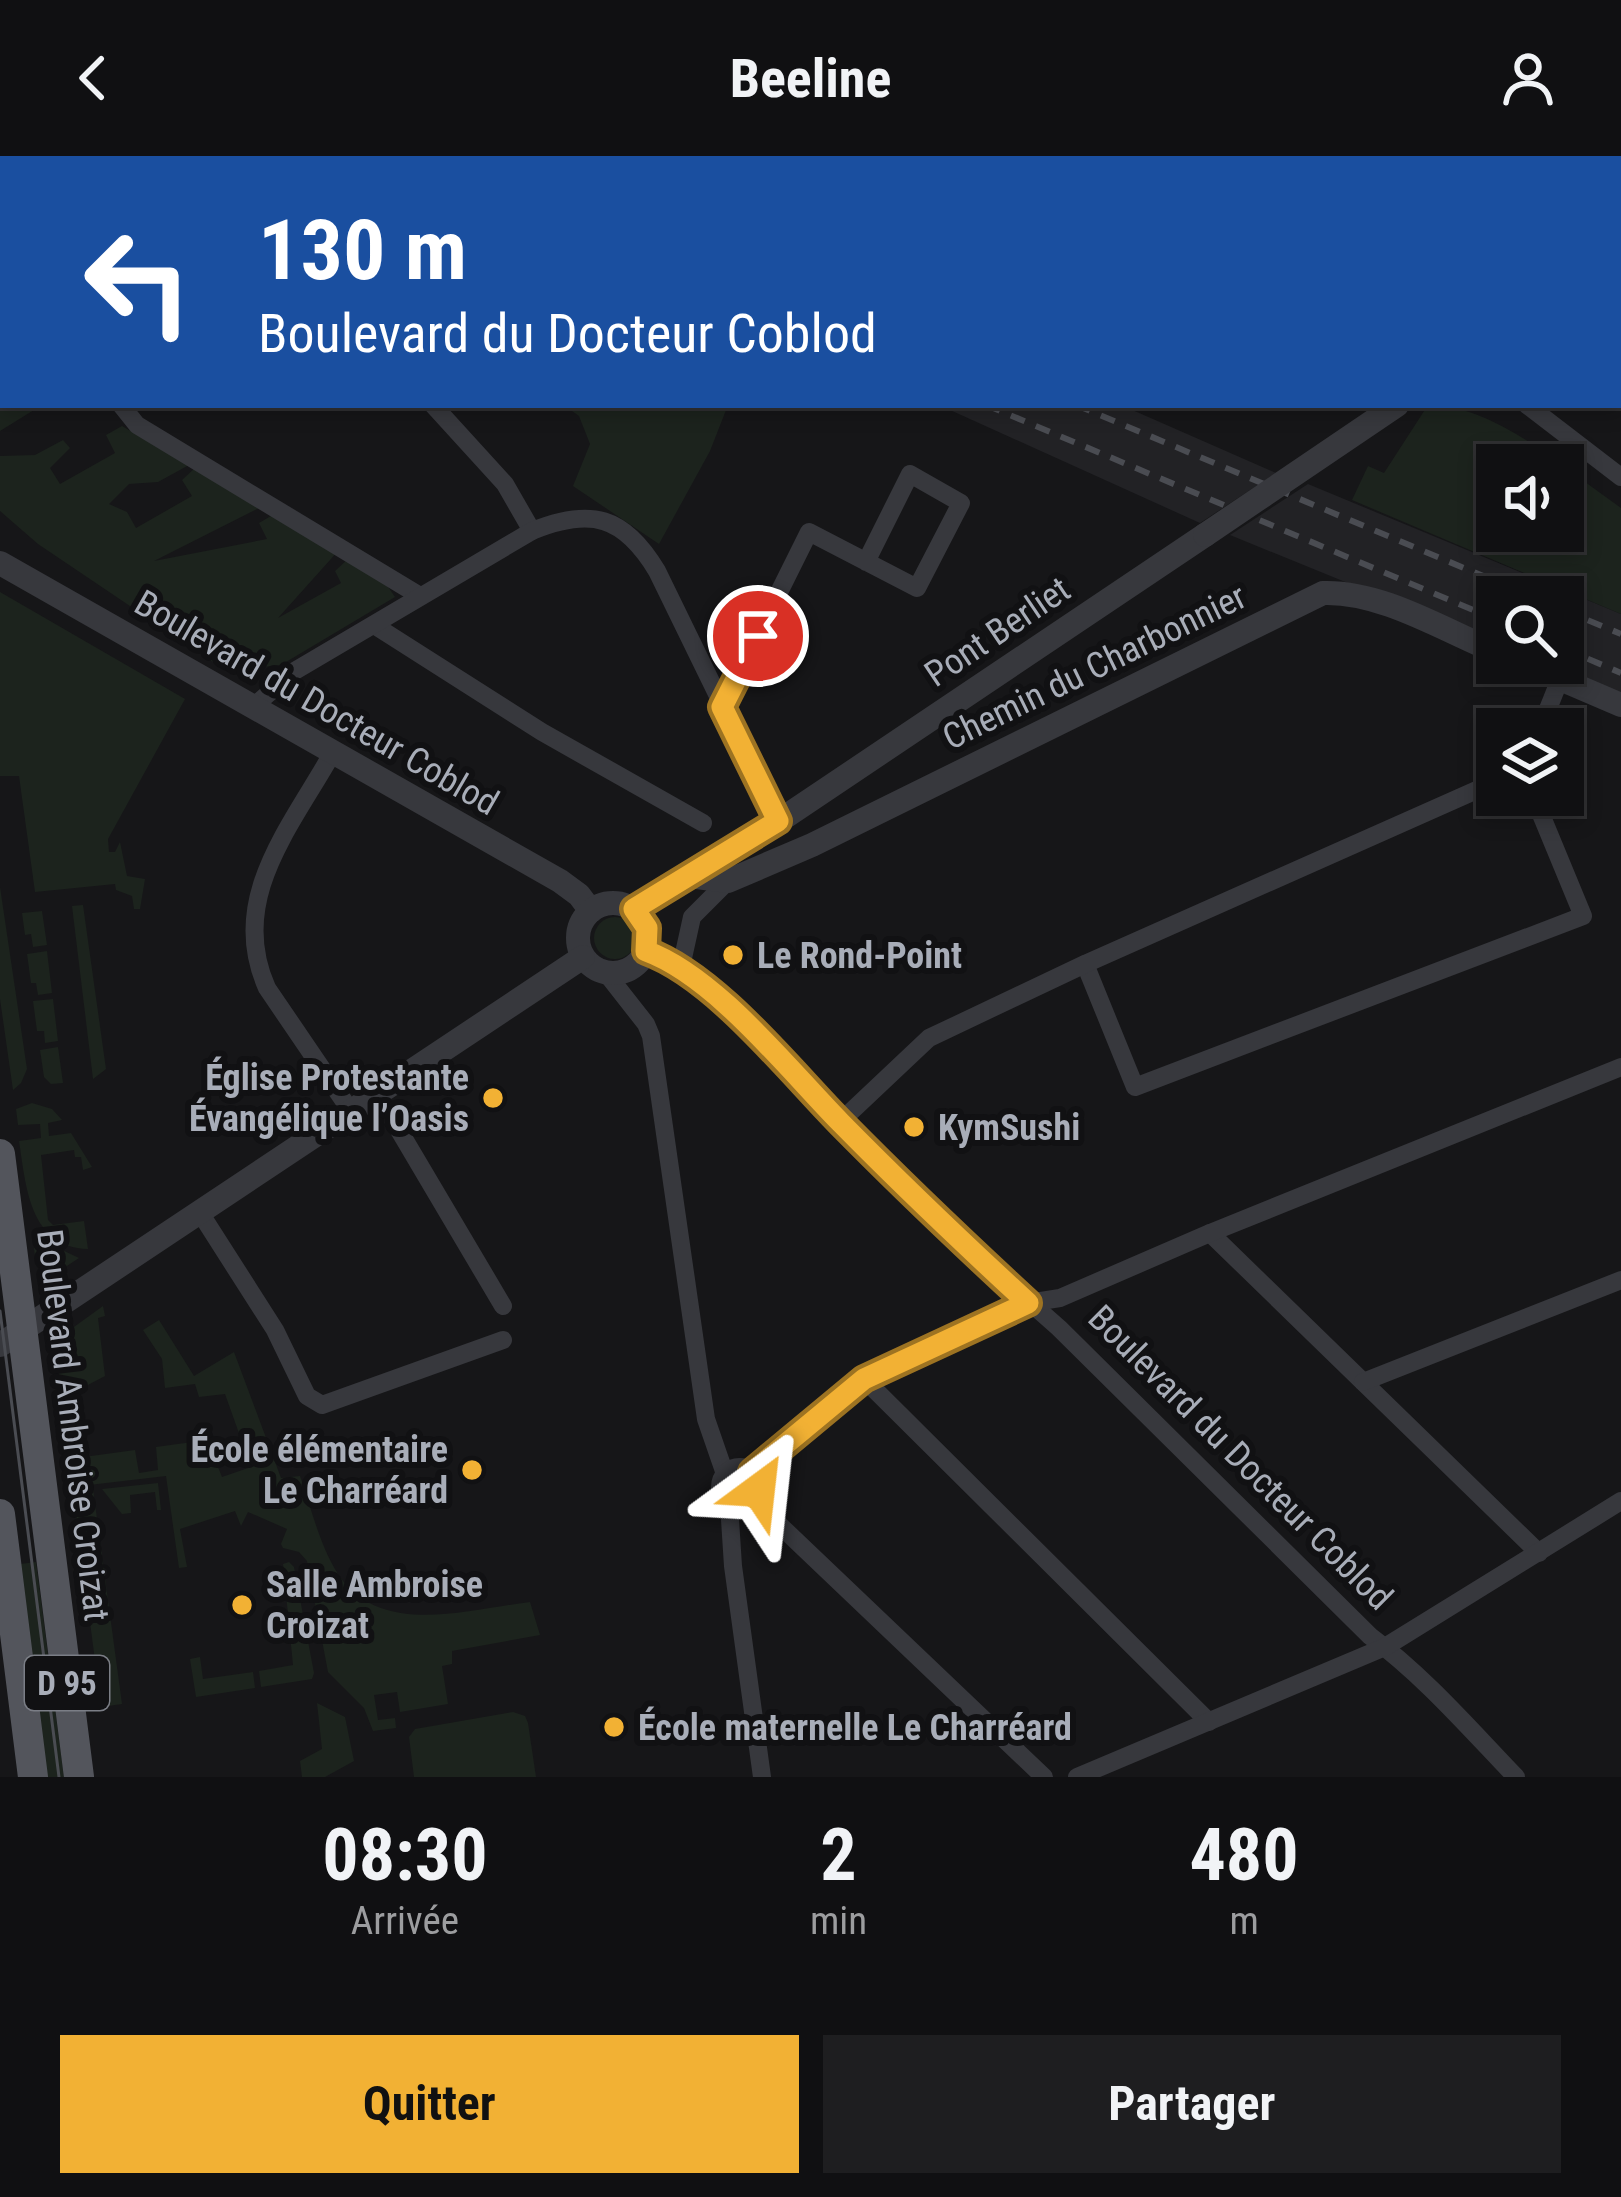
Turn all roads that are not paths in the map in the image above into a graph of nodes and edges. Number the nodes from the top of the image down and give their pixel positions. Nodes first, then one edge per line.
1 (124, 408) edge
2 (436, 408) edge
3 (1393, 408) edge
4 (1531, 408) edge
5 (1621, 477) edge
6 (532, 531) junction
7 (866, 562) junction
8 (0, 563) edge
9 (420, 596) junction
10 (374, 625) junction
11 (1476, 643) edge
12 (1572, 684) edge
13 (1621, 705) edge
14 (253, 707) junction
15 (722, 707) junction
16 (333, 752) junction
17 (1476, 790) edge
18 (1542, 816) edge
19 (778, 821) junction
20 (703, 823) dead end
21 (688, 876) junction
22 (728, 881) junction
23 (634, 909) junction
24 (591, 911) junction
25 (646, 951) junction
26 (583, 957) junction
27 (1085, 964) junction
28 (681, 967) junction
29 (606, 973) junction
30 (1621, 1067) edge
31 (377, 1093) junction
32 (350, 1110) junction
33 (840, 1122) junction
34 (0, 1154) edge
35 (199, 1210) junction
36 (1210, 1233) junction
37 (1621, 1280) edge
38 (1028, 1303) junction
39 (503, 1306) dead end
40 (11, 1336) edge
41 (503, 1340) dead end
42 (864, 1379) junction
43 (1363, 1382) junction
44 (752, 1472) junction
45 (724, 1474) junction
46 (1621, 1501) edge
47 (739, 1504) junction
48 (0, 1514) edge
49 (1539, 1553) junction
50 (1385, 1647) junction
51 (1209, 1722) junction
52 (33, 1777) edge
53 (79, 1777) edge
54 (762, 1777) edge
55 (1044, 1777) edge
56 (1077, 1777) edge
57 (1516, 1777) edge

1 - 9 street
2 - 6 street
3 - 19 street, Pont Berliet, bridge
4 - 5 street
6 - 9 street
6 - 15 street
7 - 7 street
7 - 15 street
8 - 14 street, Boulevard du Docteur Coblod
9 - 10 street
10 - 14 street
10 - 20 street
11 - 22 street, Chemin du Charbonnier
12 - 13 street
14 - 16 street, Boulevard du Docteur Coblod
15 - 19 street
16 - 24 street, Boulevard du Docteur Coblod
16 - 32 street
17 - 27 street
18 - 27 street
19 - 21 street, Pont Berliet
21 - 22 street
21 - 23 street, Pont Berliet
22 - 28 street, Chemin du Charbonnier
23 - 24 street
23 - 25 street
24 - 26 street
25 - 28 street, Boulevard du Docteur Coblod
25 - 29 street
26 - 29 street
26 - 31 street
27 - 33 street
28 - 33 street, Boulevard du Docteur Coblod
29 - 45 street
30 - 36 street
31 - 32 street
31 - 39 street
32 - 35 street
33 - 38 street, Boulevard du Docteur Coblod
34 - 40 main road, Boulevard Ambroise Croizat / D 95
35 - 40 street
35 - 41 street
36 - 38 street
36 - 43 street
37 - 43 street
38 - 42 street
38 - 50 street, Boulevard du Docteur Coblod
40 - 53 main road, Boulevard Ambroise Croizat / D 95
42 - 44 street
42 - 51 street
43 - 49 street
44 - 45 street
44 - 47 street
45 - 47 street
46 - 49 street
47 - 54 street
47 - 55 street
48 - 52 main road, D 95
49 - 50 street
50 - 51 street
50 - 57 street, Boulevard du Docteur Coblod
51 - 56 street

